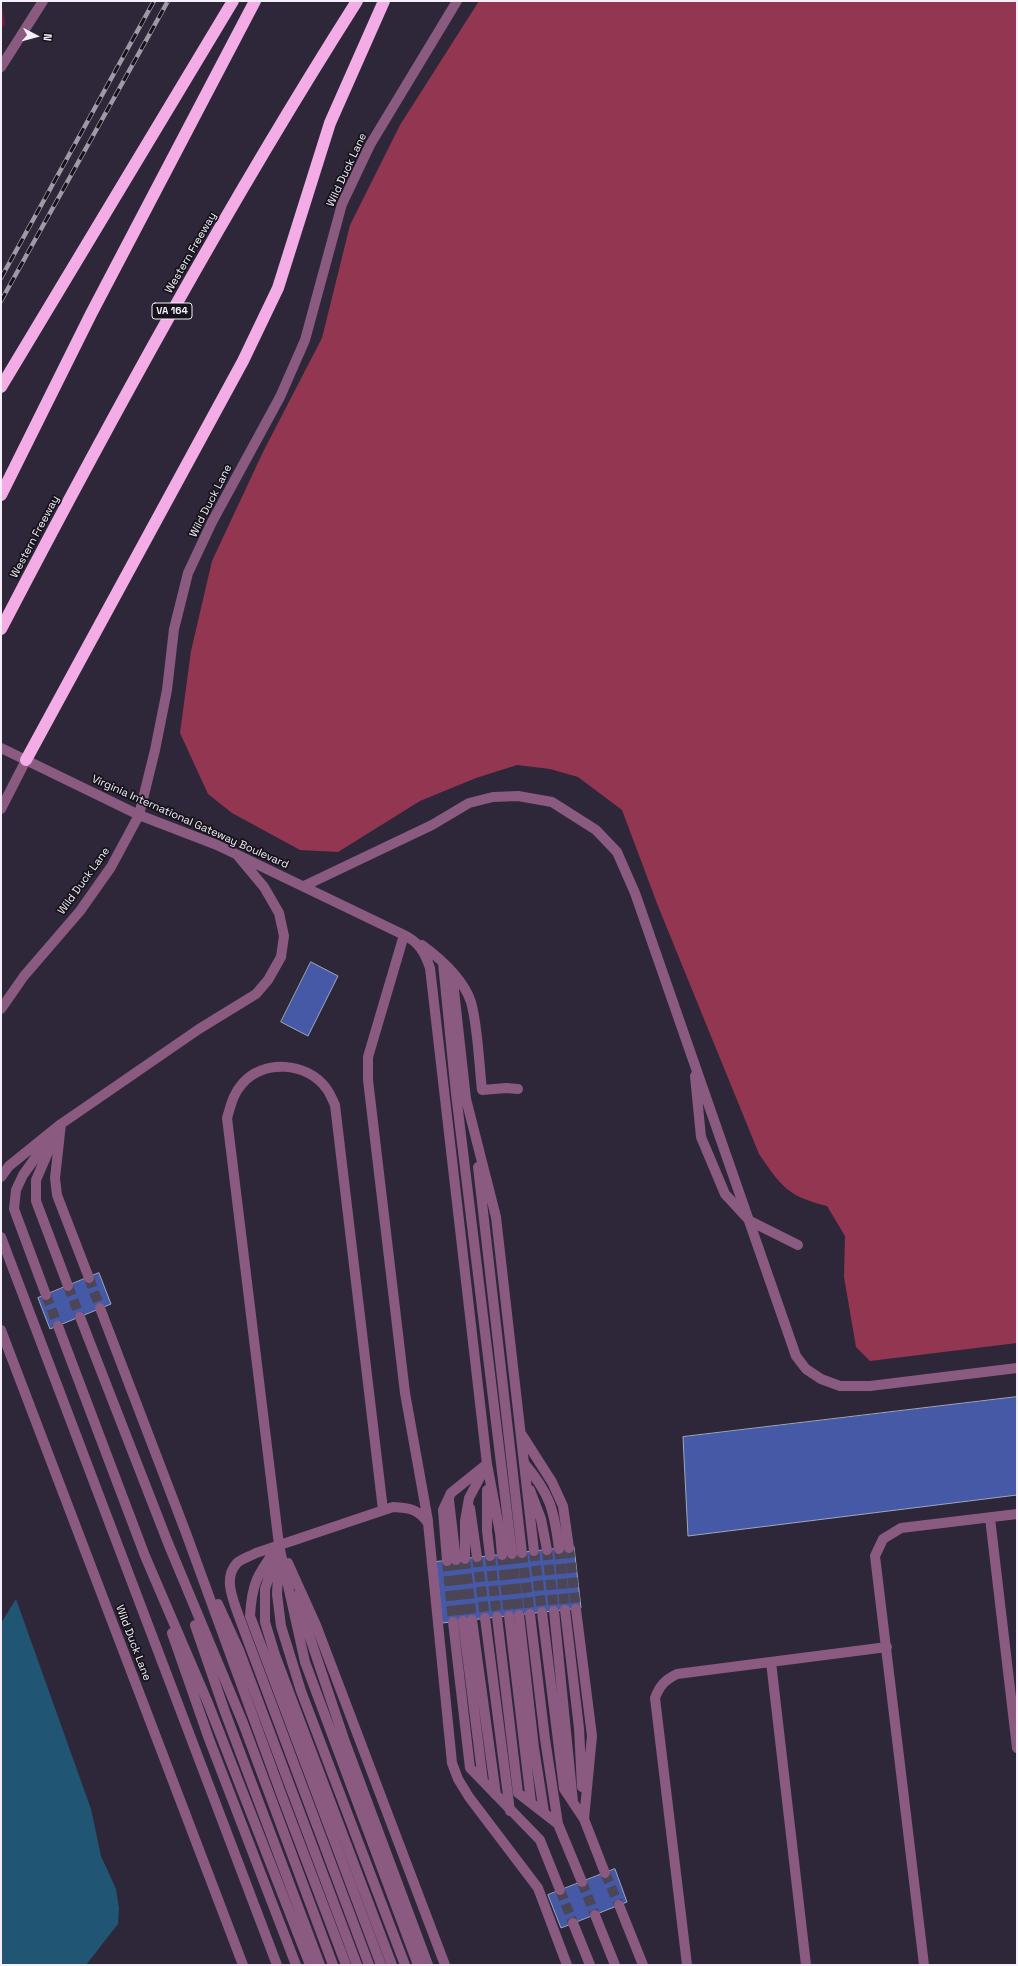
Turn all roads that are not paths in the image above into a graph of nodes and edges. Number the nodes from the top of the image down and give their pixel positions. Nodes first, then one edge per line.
1 (43, 1) edge
2 (233, 1) edge
3 (255, 1) edge
4 (357, 1) edge
5 (384, 1) edge
6 (457, 1) edge
7 (1, 67) edge
8 (1, 386) edge
9 (1, 495) edge
10 (1, 629) edge
11 (1, 748) edge
12 (26, 760) junction
13 (1, 809) edge
14 (139, 815) junction
15 (235, 853) junction
16 (304, 886) junction
17 (404, 934) junction
18 (415, 940) junction
19 (443, 963) junction
20 (452, 972) junction
21 (1, 1009) edge
22 (694, 1059) junction
23 (518, 1089) dead end
24 (61, 1124) junction
25 (474, 1130) junction
26 (1, 1177) edge
27 (750, 1221) junction
28 (1, 1237) edge
29 (798, 1245) dead end
30 (88, 1278) tunnel mouth
31 (68, 1286) tunnel mouth
32 (46, 1295) tunnel mouth
33 (100, 1308) tunnel mouth
34 (80, 1317) tunnel mouth
35 (58, 1326) tunnel mouth
36 (1, 1330) edge
37 (1017, 1368) edge
38 (520, 1432) junction
39 (487, 1464) junction
40 (524, 1464) junction
41 (526, 1483) junction
42 (469, 1498) junction
43 (383, 1510) junction
44 (1017, 1514) edge
45 (990, 1518) junction
46 (428, 1523) junction
47 (186, 1533) junction
48 (168, 1543) junction
49 (279, 1544) junction
50 (569, 1548) tunnel mouth
51 (559, 1549) tunnel mouth
52 (547, 1550) tunnel mouth
53 (534, 1551) tunnel mouth
54 (522, 1553) tunnel mouth
55 (145, 1556) junction
56 (490, 1556) tunnel mouth
57 (477, 1557) tunnel mouth
58 (576, 1609) tunnel mouth
59 (565, 1610) tunnel mouth
60 (554, 1611) tunnel mouth
61 (542, 1612) tunnel mouth
62 (530, 1614) tunnel mouth
63 (497, 1617) tunnel mouth
64 (485, 1618) tunnel mouth
65 (887, 1647) junction
66 (770, 1662) junction
67 (1017, 1748) edge
68 (496, 1796) junction
69 (531, 1802) junction
70 (573, 1804) junction
71 (510, 1810) junction
72 (544, 1812) junction
73 (584, 1819) junction
74 (558, 1824) junction
75 (605, 1872) tunnel mouth
76 (582, 1882) tunnel mouth
77 (560, 1890) tunnel mouth
78 (619, 1905) tunnel mouth
79 (595, 1915) tunnel mouth
80 (573, 1923) tunnel mouth
81 (243, 1965) edge
82 (277, 1965) edge
83 (296, 1965) edge
84 (310, 1965) edge
85 (320, 1965) edge
86 (333, 1965) edge
87 (346, 1965) edge
88 (357, 1965) edge
89 (369, 1965) edge
90 (381, 1965) edge
91 (392, 1965) edge
92 (404, 1965) edge
93 (418, 1965) edge
94 (428, 1965) edge
95 (445, 1965) edge
96 (567, 1965) edge
97 (590, 1965) edge
98 (615, 1965) edge
99 (643, 1965) edge
100 (687, 1965) edge
101 (806, 1965) edge
102 (924, 1965) edge

1 - 7 street
2 - 8 highway
3 - 9 highway
4 - 10 highway, Western Freeway / VA 164
5 - 12 highway
6 - 14 street, Wild Duck Lane
11 - 12 street, Virginia International Gateway Boulevard
12 - 13 street
12 - 14 street, Virginia International Gateway Boulevard
14 - 15 street, Virginia International Gateway Boulevard
14 - 21 street, Wild Duck Lane
15 - 16 street, Virginia International Gateway Boulevard
15 - 24 street
16 - 17 street, Virginia International Gateway Boulevard
16 - 22 street
17 - 18 street, Virginia International Gateway Boulevard
17 - 46 street
18 - 19 street, Virginia International Gateway Boulevard
18 - 39 street
19 - 20 street, Virginia International Gateway Boulevard
19 - 39 street
20 - 23 street, Virginia International Gateway Boulevard
20 - 25 street
22 - 27 street
22 - 27 street
24 - 26 street
24 - 30 street
24 - 31 street
24 - 32 street
25 - 38 street
25 - 54 street
27 - 29 street
27 - 37 street
28 - 82 street
33 - 47 street
34 - 48 street
35 - 55 street
36 - 81 street, Wild Duck Lane
38 - 40 street
38 - 50 street
39 - 42 street
39 - 42 street
39 - 56 street
40 - 41 street
40 - 51 street
41 - 52 street
41 - 53 street
42 - 57 street
43 - 46 street
43 - 49 street
43 - 49 street
44 - 45 street
45 - 65 street
45 - 67 street
46 - 96 street
47 - 87 street
47 - 88 street
48 - 85 street
48 - 86 street
49 - 89 street
49 - 90 street
49 - 91 street
49 - 92 street
49 - 93 street
49 - 94 street
49 - 95 street
55 - 83 street
55 - 84 street
58 - 73 street
59 - 73 street
60 - 70 street
61 - 70 street
62 - 74 street
63 - 69 street
64 - 71 street
65 - 66 street
65 - 102 street
66 - 100 street
66 - 101 street
68 - 68 street
68 - 71 street
69 - 72 street
69 - 72 street
70 - 73 street
71 - 77 street
72 - 74 street
73 - 75 street
74 - 76 street
78 - 99 street
79 - 98 street
80 - 97 street

